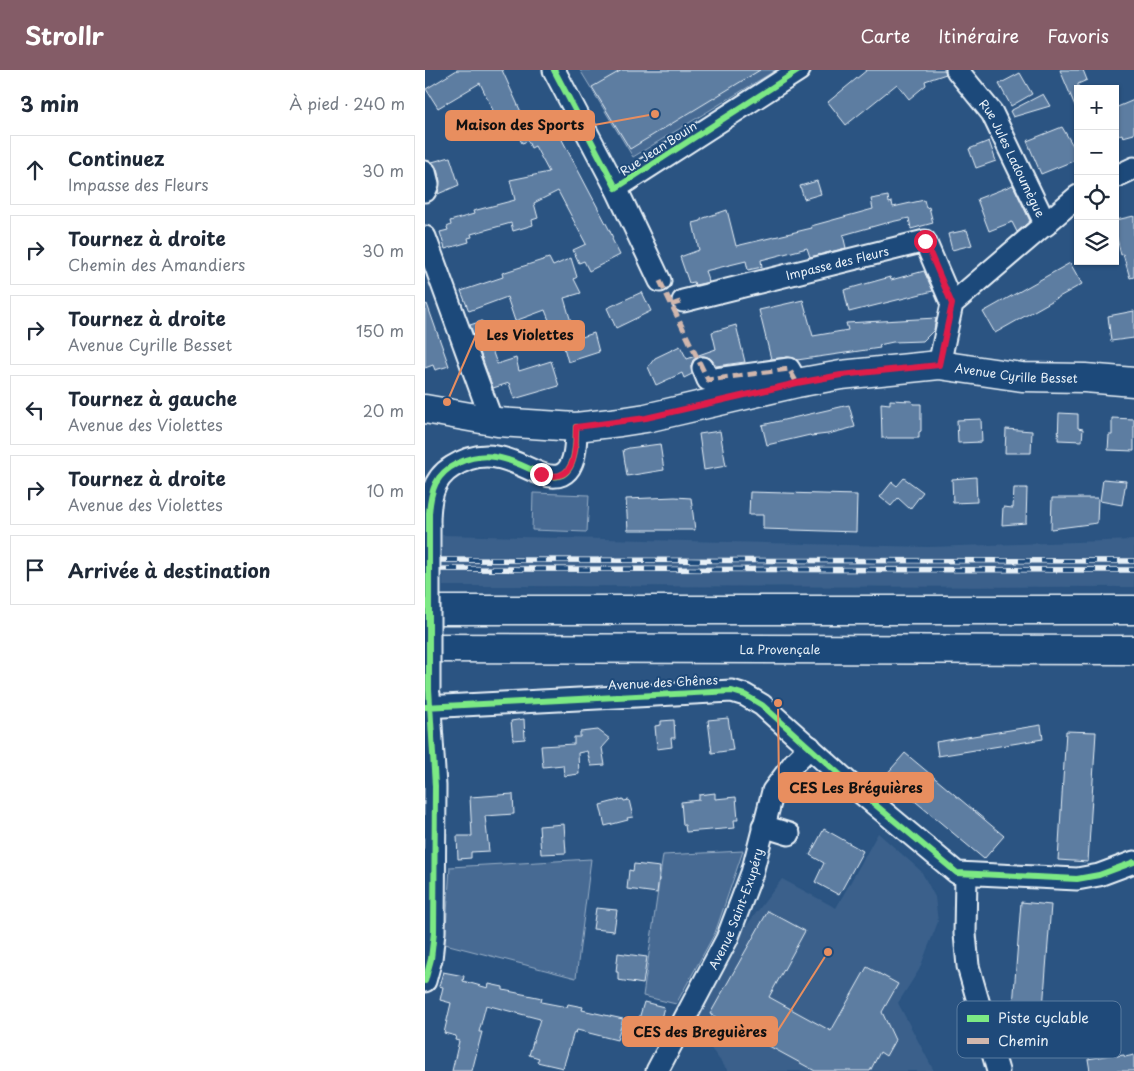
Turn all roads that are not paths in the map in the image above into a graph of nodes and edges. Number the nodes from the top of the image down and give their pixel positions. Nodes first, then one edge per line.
1 (554, 70) edge
2 (799, 70) edge
3 (957, 70) edge
4 (1134, 168) edge
5 (425, 172) edge
6 (1119, 175) edge
7 (616, 188) junction
8 (425, 191) edge
9 (1074, 200) edge
10 (1046, 225) junction
11 (425, 237) edge
12 (660, 281) dead end
13 (683, 301) dead end
14 (952, 304) junction
15 (939, 365) junction
16 (703, 368) dead end
17 (1134, 382) edge
18 (797, 383) junction
19 (425, 409) edge
20 (492, 421) junction
21 (576, 427) junction
22 (425, 610) edge
23 (1134, 610) edge
24 (425, 648) edge
25 (1134, 650) edge
26 (428, 701) edge
27 (810, 747) junction
28 (763, 828) junction
29 (789, 834) dead end
30 (1134, 862) edge
31 (966, 875) junction
32 (425, 981) edge
33 (977, 1001) edge
34 (994, 1058) edge
35 (657, 1071) edge
36 (998, 1071) edge

1 - 7 street, Rue Jean Bouin
2 - 7 street, Rue Jean Bouin
3 - 10 street, Rue Jules Ladoumègue
4 - 6 street
5 - 8 street
7 - 12 street, Rue Jean Bouin
9 - 10 street
10 - 14 street
11 - 20 street
13 - 14 street, Impasse des Fleurs
14 - 15 street
15 - 17 main road, Avenue Cyrille Besset
15 - 18 main road, Avenue Cyrille Besset
16 - 18 street
18 - 21 main road, Avenue Cyrille Besset
19 - 20 main road, Avenue Cyrille Besset
20 - 21 main road, Avenue Cyrille Besset
21 - 26 street, bridge
22 - 23 main road
24 - 25 main road, La Provençale
26 - 27 street, Avenue des Chênes
26 - 32 street
27 - 28 street, Avenue Saint-Exupéry
27 - 31 street, Avenue des Chênes
28 - 29 street
28 - 35 street, Avenue Saint-Exupéry
30 - 31 street, Avenue des Chênes
31 - 33 street
34 - 36 street

